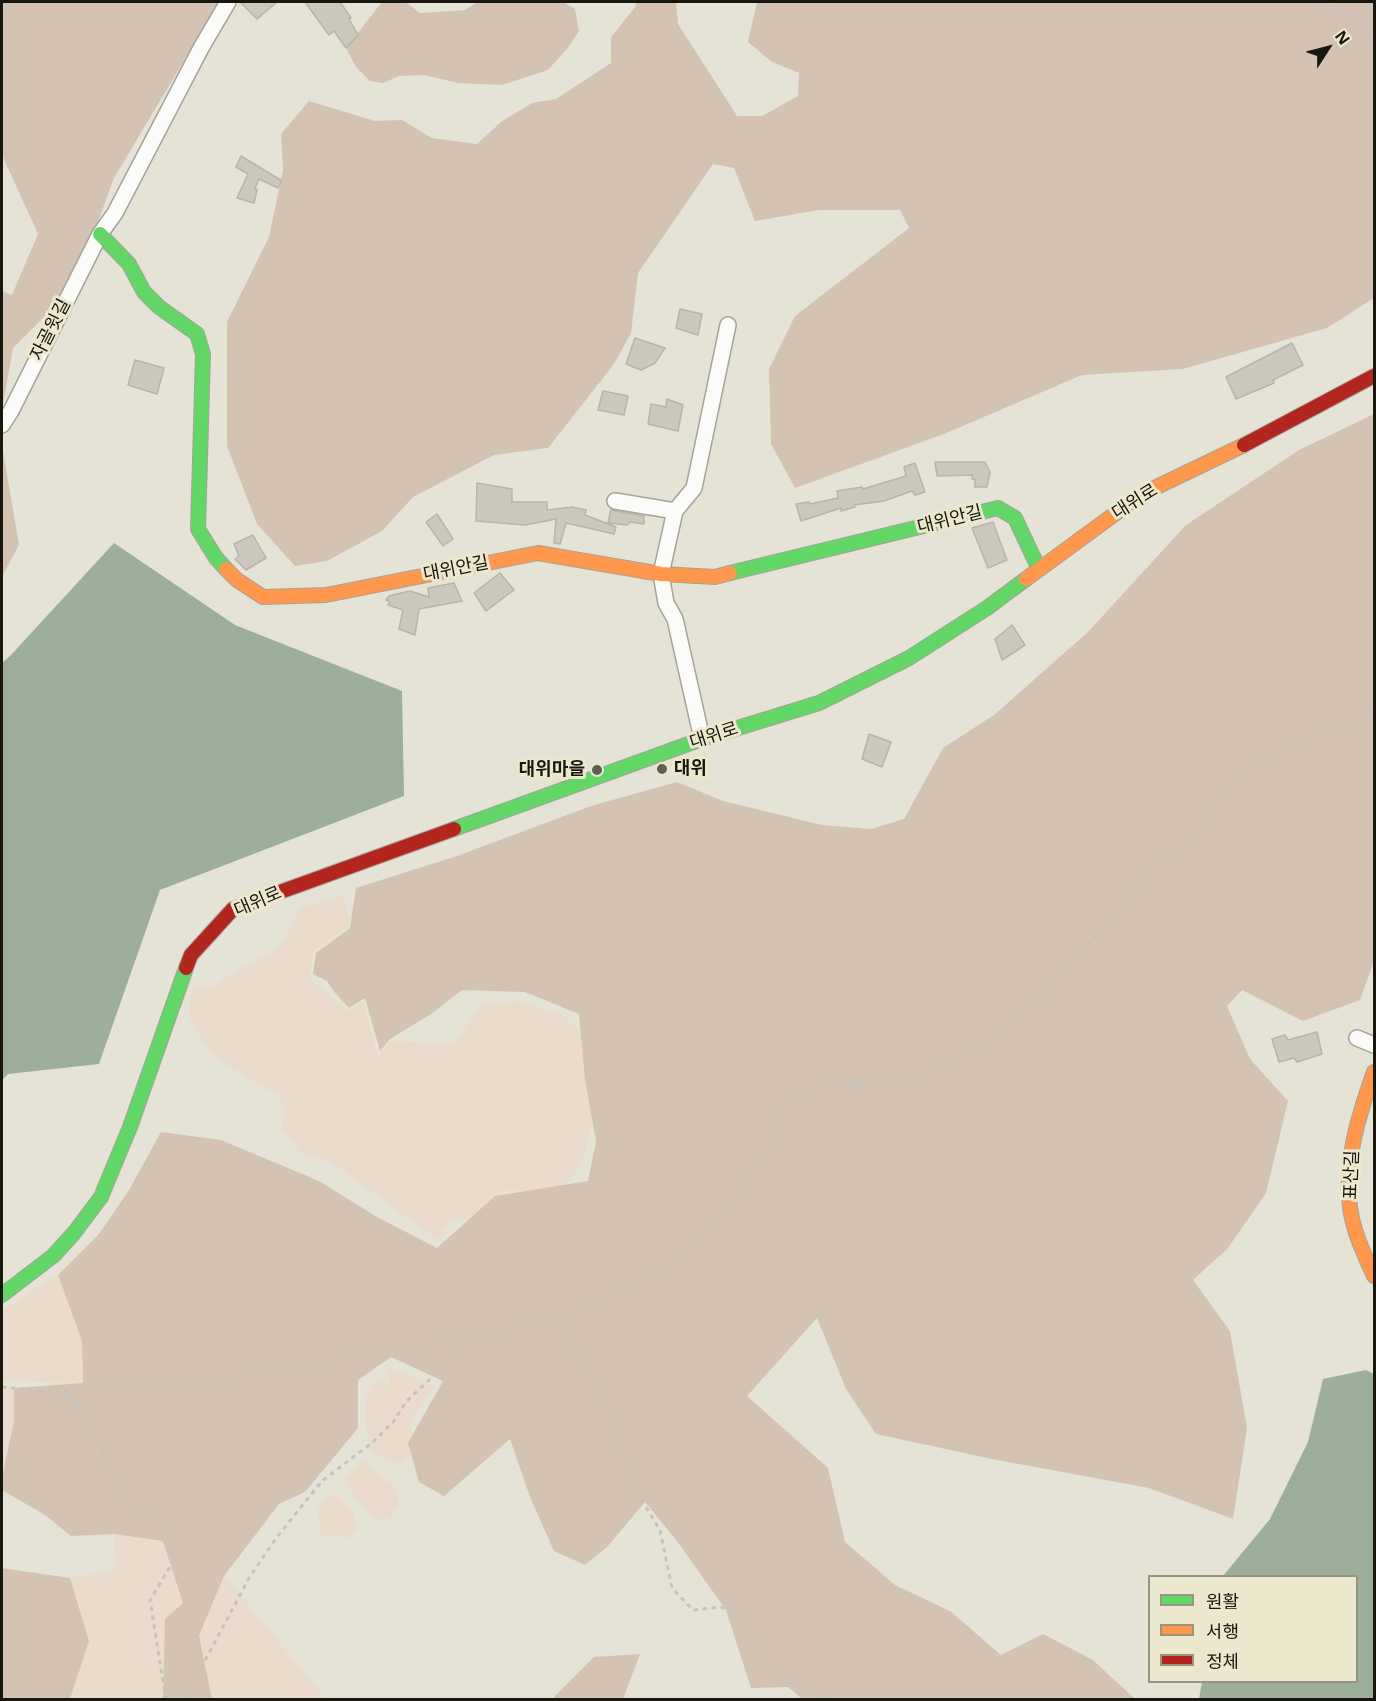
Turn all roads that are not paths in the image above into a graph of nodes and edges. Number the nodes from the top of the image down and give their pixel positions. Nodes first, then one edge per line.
1 (228, 2) edge
2 (100, 234) junction
3 (728, 324) dead end
4 (1374, 376) edge
5 (2, 425) edge
6 (615, 501) dead end
7 (675, 511) junction
8 (1039, 569) junction
9 (661, 574) junction
10 (702, 739) junction
11 (1357, 1038) dead end
12 (1374, 1046) edge
13 (1374, 1072) edge
14 (1374, 1276) edge
15 (2, 1295) edge

1 - 2 street, 자골윗길
2 - 5 street, 자골윗길
2 - 9 main road, 대위안길
3 - 7 street
4 - 8 main road, 대위로
6 - 7 street
7 - 9 street
8 - 9 main road, 대위안길
8 - 10 main road, 대위로
9 - 10 street
10 - 15 main road, 대위로
11 - 12 street
13 - 14 main road, 표산길

